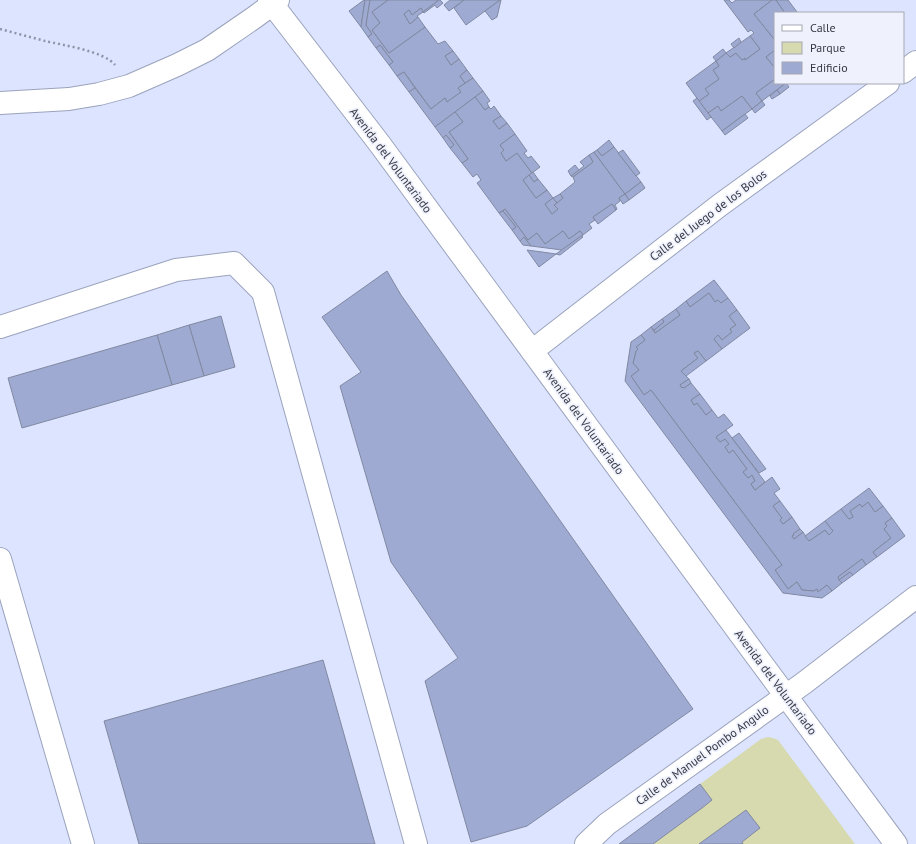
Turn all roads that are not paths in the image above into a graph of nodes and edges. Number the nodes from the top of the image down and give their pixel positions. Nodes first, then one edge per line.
1 (273, 2) edge
2 (916, 62) edge
3 (904, 71) edge
4 (887, 84) edge
5 (0, 103) edge
6 (0, 327) edge
7 (532, 351) junction
8 (0, 558) edge
9 (916, 597) edge
10 (786, 695) junction
11 (83, 844) edge
12 (416, 844) edge
13 (586, 844) edge
14 (896, 844) edge

1 - 5 street
1 - 7 street, Avenida del Voluntariado
2 - 3 street
4 - 7 street, Calle del Juego de los Bolos
6 - 12 street
7 - 10 street, Avenida del Voluntariado
8 - 11 street
9 - 10 street, Calle de Manuel Pombo Angulo
10 - 13 street, Calle de Manuel Pombo Angulo
10 - 14 street, Avenida del Voluntariado

